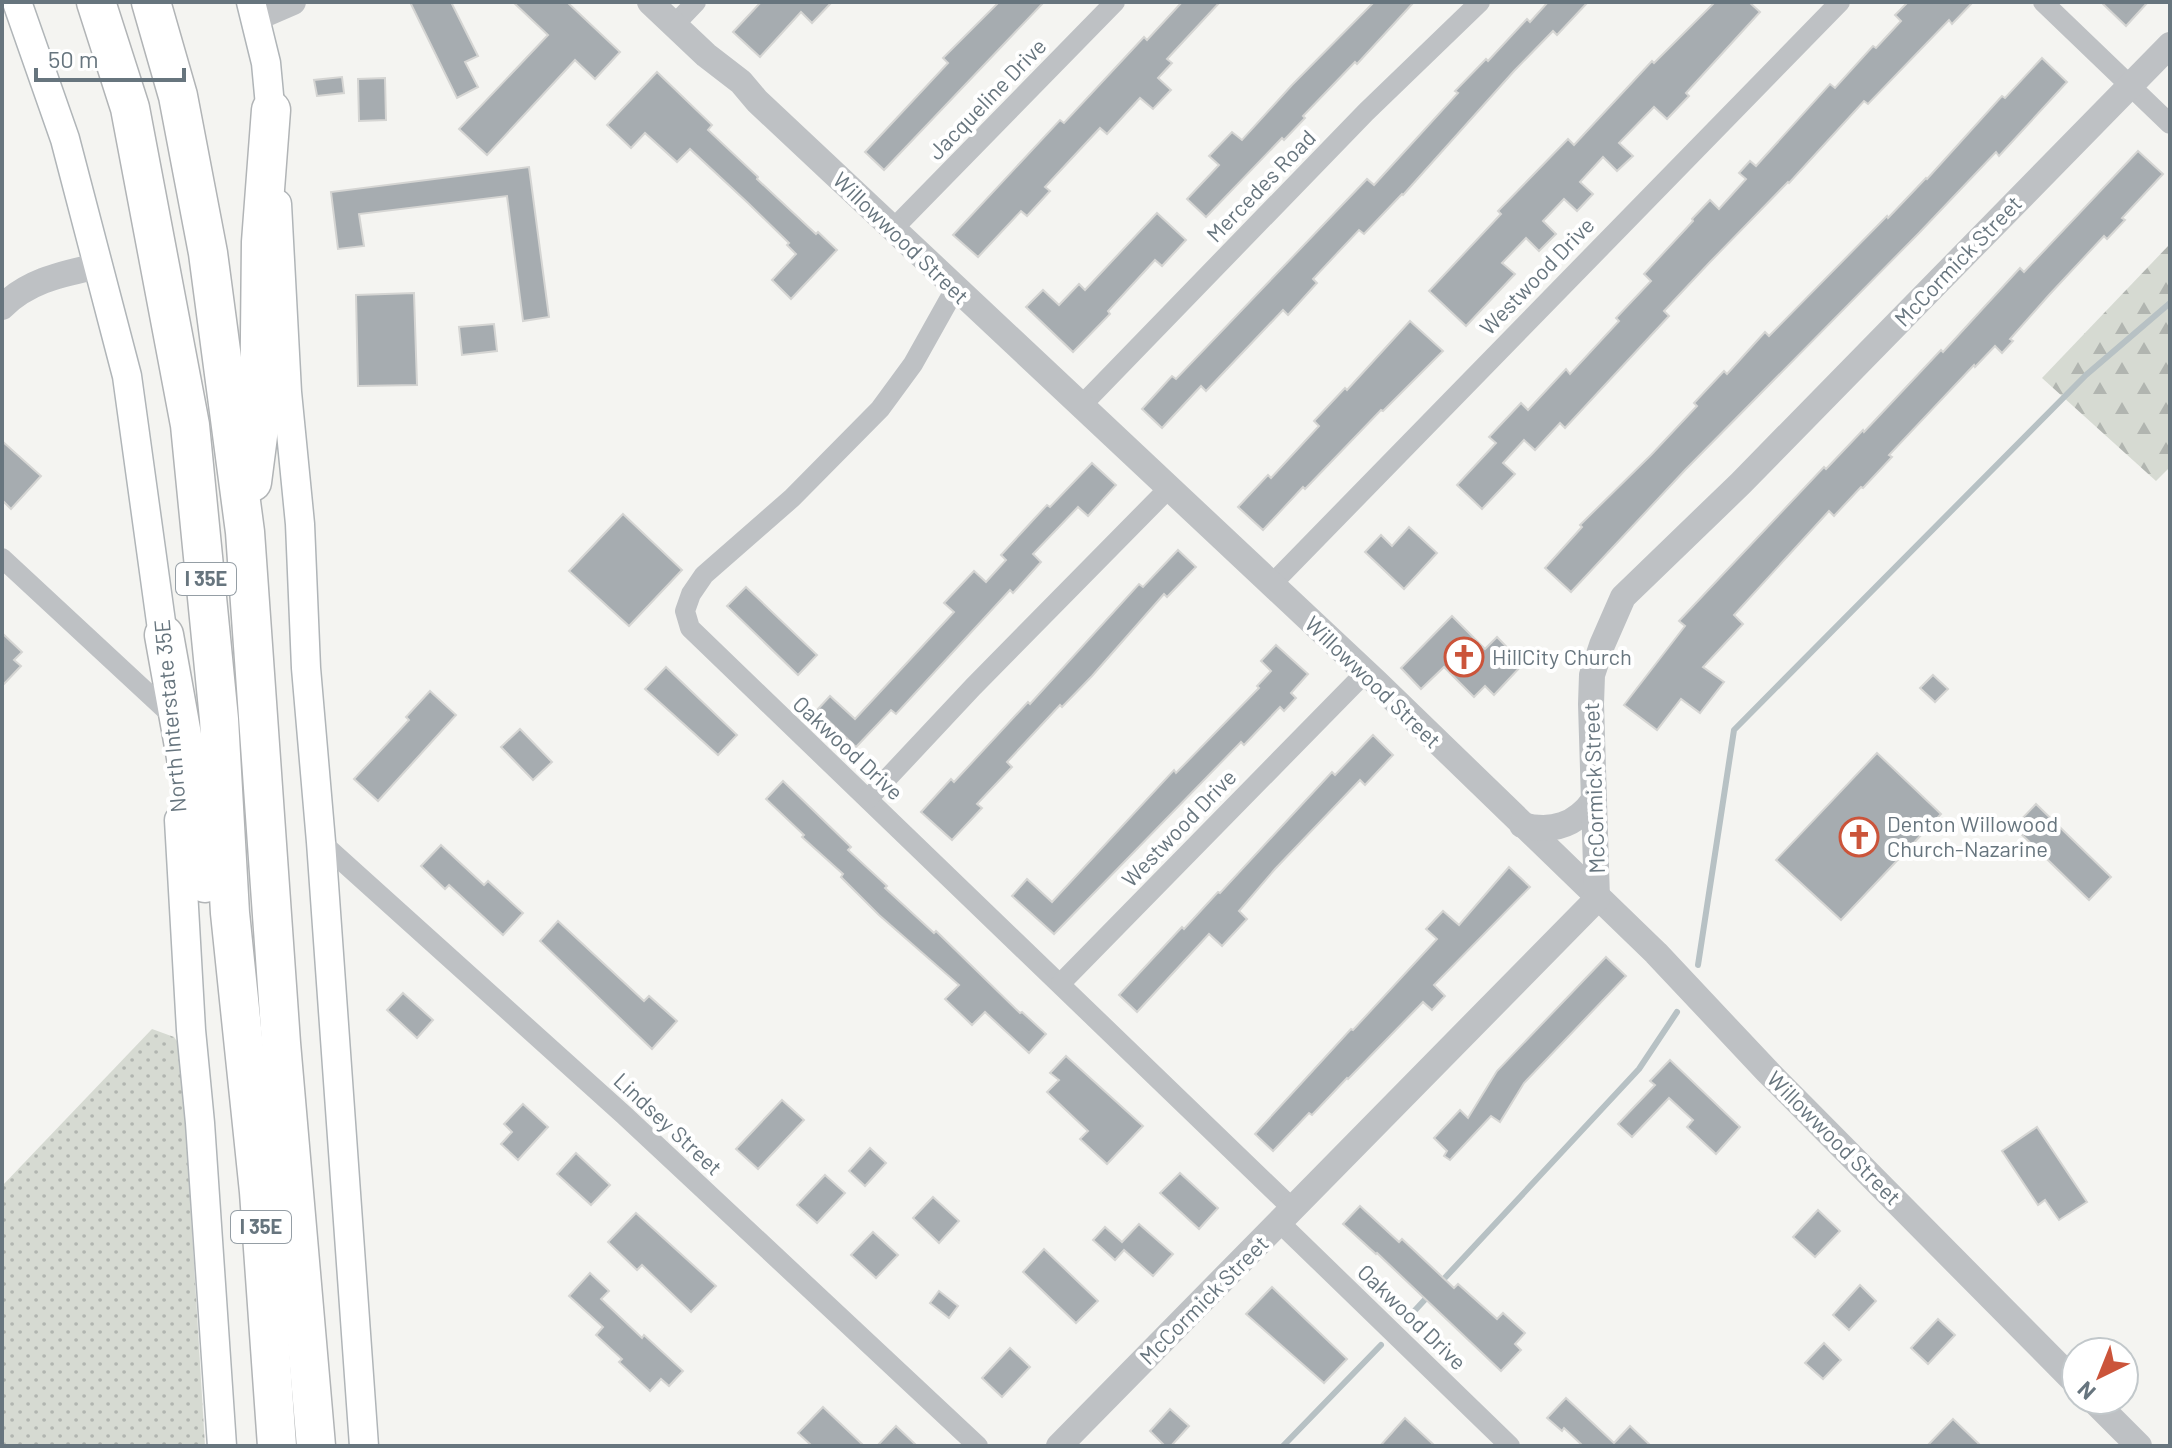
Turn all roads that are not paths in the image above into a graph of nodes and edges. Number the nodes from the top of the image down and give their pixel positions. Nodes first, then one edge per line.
1 (17, 2) edge
2 (96, 2) edge
3 (151, 2) edge
4 (293, 2) edge
5 (650, 2) edge
6 (696, 2) edge
7 (1115, 2) edge
8 (1480, 2) edge
9 (1840, 2) edge
10 (2043, 2) edge
11 (254, 10) edge
12 (674, 25) junction
13 (2170, 45) edge
14 (2131, 85) junction
15 (271, 110) junction
16 (2170, 124) edge
17 (893, 229) junction
18 (98, 266) junction
19 (955, 289) junction
20 (2, 307) edge
21 (1080, 407) junction
22 (1168, 489) junction
23 (245, 532) junction
24 (2, 558) edge
25 (1271, 585) junction
26 (164, 635) junction
27 (1365, 673) junction
28 (168, 712) junction
29 (868, 799) junction
30 (1594, 800) junction
31 (1522, 825) junction
32 (321, 842) junction
33 (1597, 899) junction
34 (1061, 983) junction
35 (244, 1056) junction
36 (1286, 1216) junction
37 (308, 1343) junction
38 (2060, 1367) edge
39 (2109, 1416) edge
40 (222, 1446) edge
41 (277, 1446) edge
42 (316, 1446) edge
43 (335, 1446) edge
44 (364, 1446) edge
45 (978, 1446) edge
46 (1059, 1446) edge
47 (1510, 1446) edge
48 (2139, 1446) edge

1 - 18 main road, North Interstate 35E
2 - 35 highway, I 35E
3 - 23 highway, I 35E
4 - 11 street
5 - 12 street, Willowwood Street
6 - 12 street
7 - 17 street, Jacqueline Drive
8 - 21 street, Mercedes Road
9 - 25 street, Westwood Drive
10 - 14 street
11 - 15 main road
12 - 17 street, Willowwood Street
13 - 14 street, McCormick Street
14 - 16 street
14 - 30 street, McCormick Street
15 - 23 highway
15 - 32 main road
17 - 19 street, Willowwood Street
18 - 20 street
18 - 26 main road, North Interstate 35E
19 - 21 street, Willowwood Street
19 - 29 street, Oakwood Drive
21 - 22 street, Willowwood Street
22 - 25 street, Willowwood Street
22 - 29 street
23 - 37 highway, I 35E
24 - 28 street
25 - 27 street, Willowwood Street
26 - 28 main road, North Interstate 35E
26 - 35 highway
27 - 31 street, Willowwood Street
27 - 34 street, Westwood Drive
28 - 40 main road, North Interstate 35E
29 - 34 street, Oakwood Drive
30 - 31 street
30 - 33 street, McCormick Street
31 - 33 street, Willowwood Street
32 - 44 main road
32 - 45 street, Lindsey Street
33 - 36 street, McCormick Street
33 - 38 street, Willowwood Street
34 - 36 street, Oakwood Drive
35 - 41 highway, I 35E
36 - 46 street, McCormick Street
36 - 47 street, Oakwood Drive
37 - 42 highway, I 35E
37 - 43 highway
39 - 48 street

